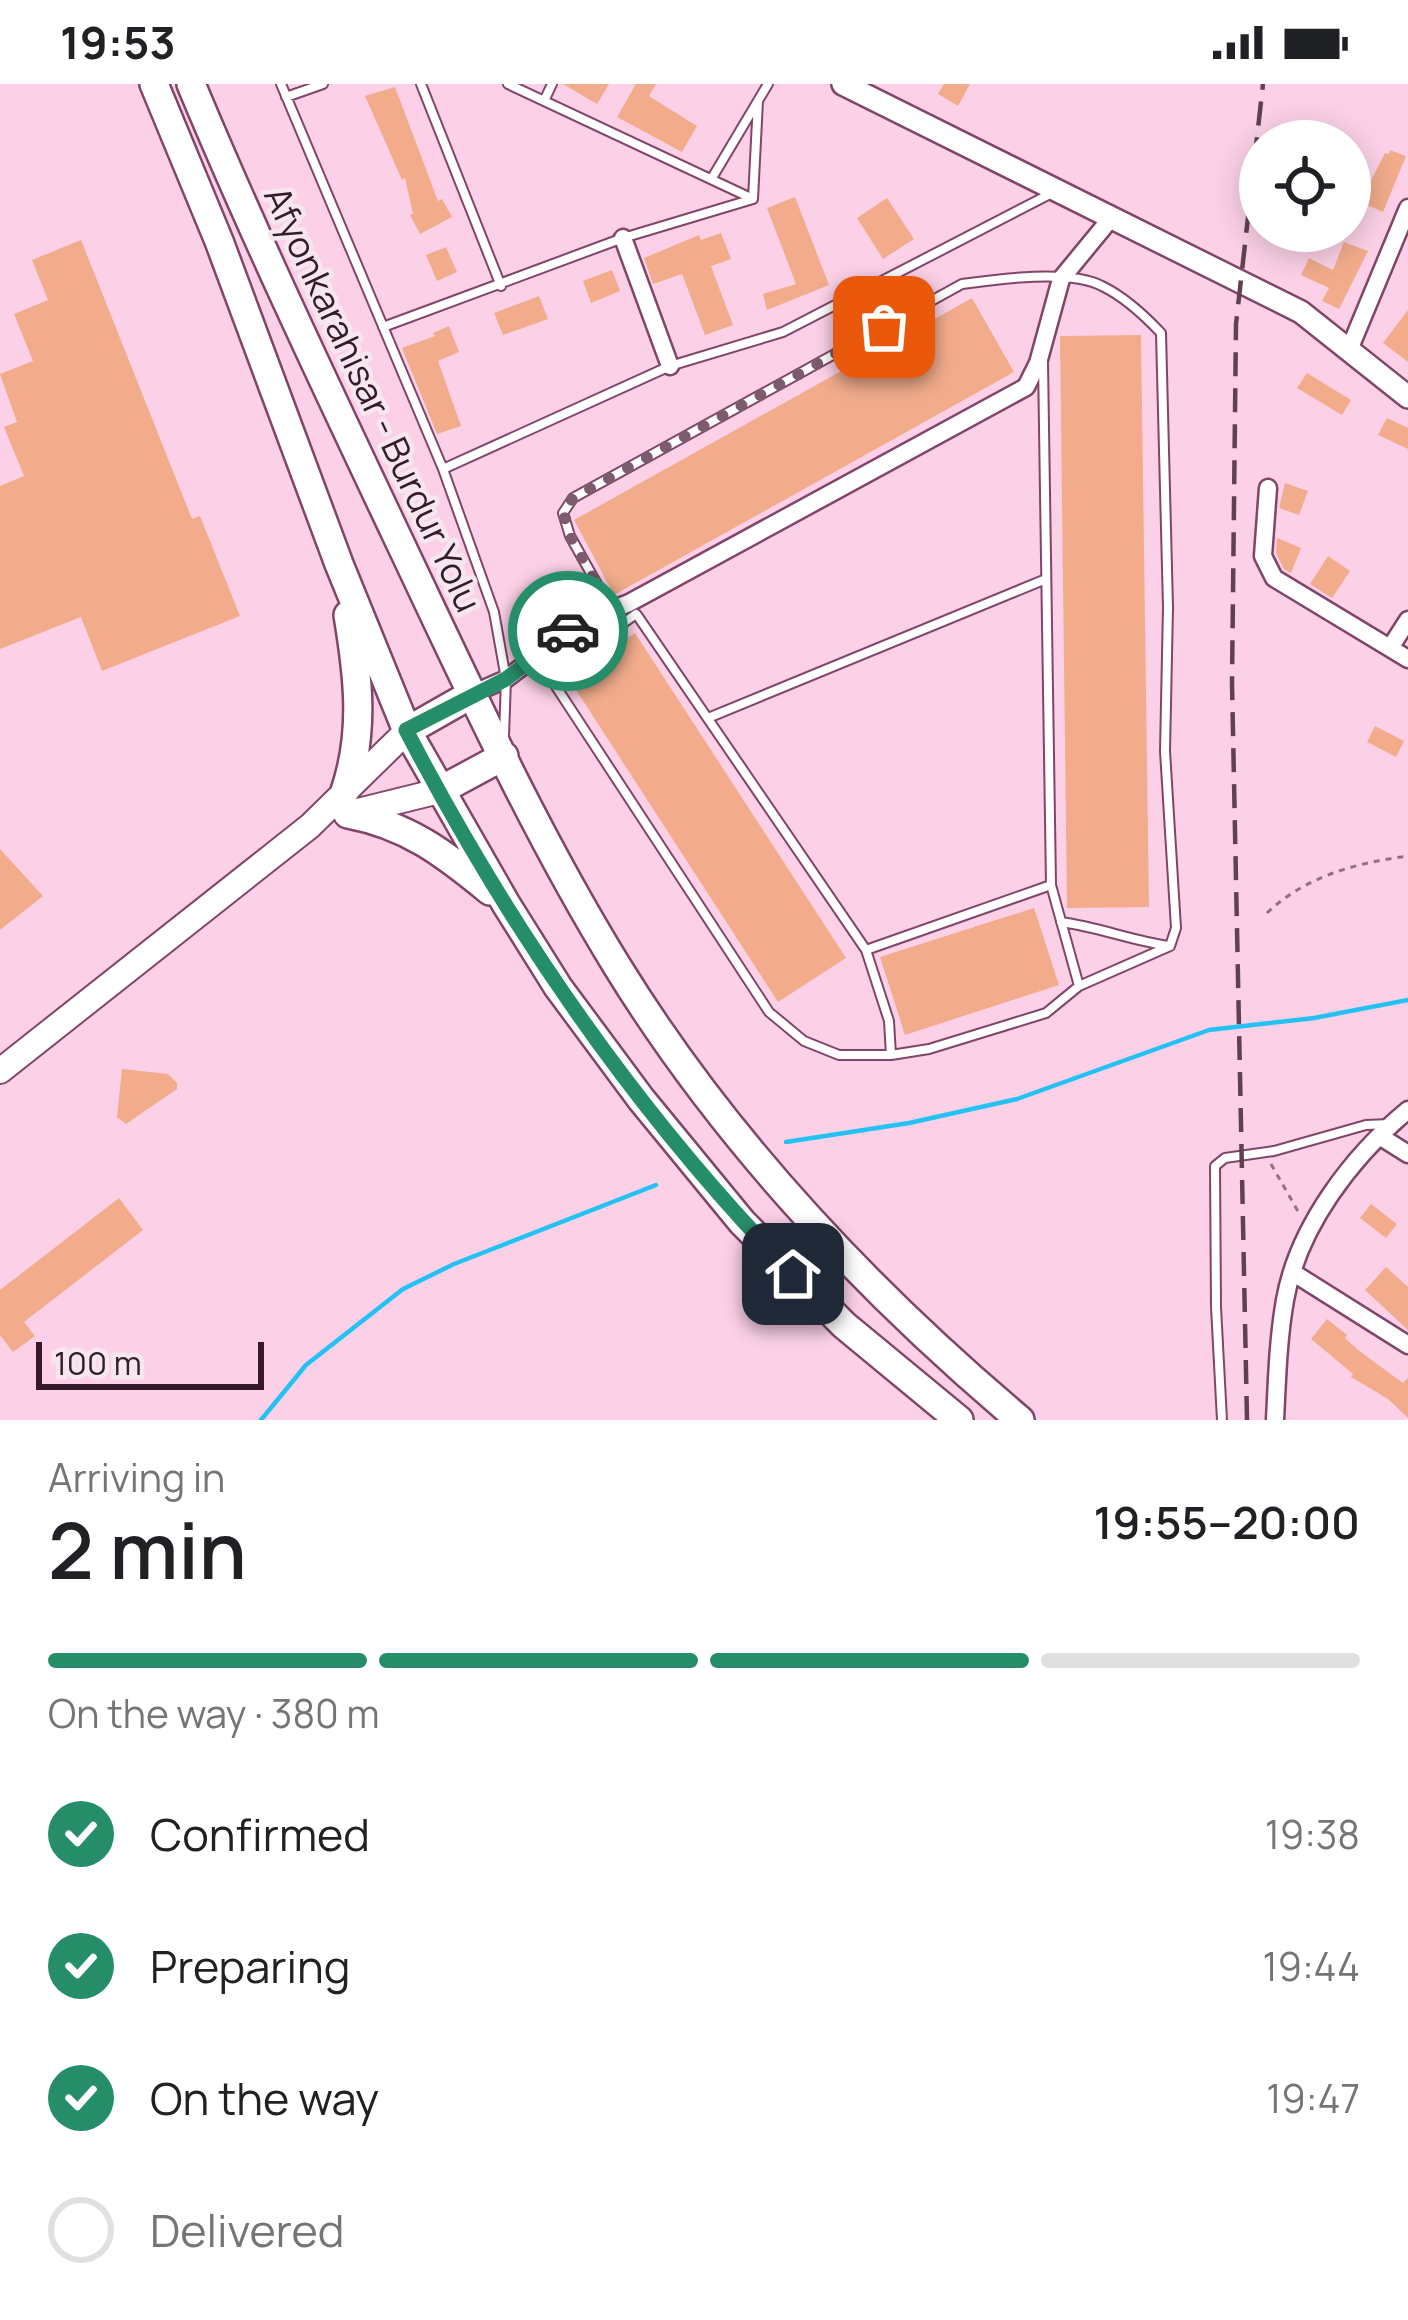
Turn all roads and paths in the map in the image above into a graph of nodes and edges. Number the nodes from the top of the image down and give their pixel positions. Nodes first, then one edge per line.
1 (154, 84) edge
2 (191, 84) edge
3 (281, 84) edge
4 (323, 84) edge
5 (421, 84) edge
6 (508, 84) edge
7 (552, 84) edge
8 (768, 84) edge
9 (852, 86) edge
10 (286, 97) junction
11 (544, 101) junction
12 (758, 101) junction
13 (712, 178) junction
14 (1058, 190) junction
15 (753, 200) junction
16 (1408, 208) edge
17 (1112, 217) junction
18 (623, 238) junction
19 (1061, 279) junction
20 (501, 286) junction
21 (383, 327) junction
22 (1043, 346) junction
23 (1349, 350) junction
24 (670, 366) junction
25 (1408, 397) edge
26 (443, 469) junction
27 (1268, 488) dead end
28 (339, 564) junction
29 (1046, 579) junction
30 (633, 609) junction
31 (611, 610) junction
32 (1408, 620) edge
33 (1390, 648) junction
34 (1408, 659) edge
35 (506, 679) junction
36 (472, 694) junction
37 (708, 718) junction
38 (406, 730) junction
39 (504, 756) junction
40 (439, 791) junction
41 (347, 802) junction
42 (1408, 856) edge
43 (1051, 885) junction
44 (506, 904) junction
45 (1268, 914) dead end
46 (1061, 922) junction
47 (1170, 946) junction
48 (866, 950) junction
49 (1079, 986) junction
50 (891, 1055) junction
51 (0, 1071) edge
52 (1408, 1110) edge
53 (1386, 1131) junction
54 (1264, 1153) junction
55 (1408, 1154) edge
56 (1309, 1234) junction
57 (1292, 1271) junction
58 (1408, 1345) edge
59 (958, 1420) edge
60 (1019, 1420) edge
61 (1222, 1420) edge
62 (1275, 1420) edge

1 - 28 highway, Afyonkarahisar - Burdur Yolu
2 - 36 highway, Afyonkarahisar - Burdur Yolu
3 - 10 lane
4 - 10 lane
5 - 20 lane
6 - 11 lane
7 - 11 lane
8 - 12 lane
9 - 14 street
10 - 21 lane
11 - 13 lane
12 - 13 lane
12 - 15 lane
13 - 15 lane
14 - 17 street
14 - 24 lane
15 - 18 lane
16 - 23 street
17 - 19 street
17 - 23 street
18 - 20 lane
18 - 24 street
19 - 22 street
19 - 31 lane
19 - 47 lane
20 - 21 lane
21 - 26 lane
22 - 29 lane
22 - 30 street
23 - 25 street
24 - 26 lane
26 - 35 lane
27 - 33 street
28 - 38 highway, Afyonkarahisar - Burdur Yolu
28 - 41 highway
29 - 37 lane
29 - 43 lane
30 - 31 street
30 - 37 lane
30 - 50 lane
31 - 35 street
32 - 33 street
33 - 34 street
35 - 36 street
35 - 39 lane
36 - 38 highway
36 - 39 highway, Afyonkarahisar - Burdur Yolu
37 - 48 lane
38 - 40 highway, Afyonkarahisar - Burdur Yolu
38 - 41 main road
39 - 40 highway
39 - 60 highway, Afyonkarahisar - Burdur Yolu
40 - 41 main road
40 - 44 highway, Afyonkarahisar - Burdur Yolu
41 - 44 highway
41 - 51 main road
42 - 45 path
43 - 46 lane
43 - 48 lane
44 - 59 highway, Afyonkarahisar - Burdur Yolu
46 - 47 lane
46 - 49 lane
47 - 49 lane
48 - 50 lane
49 - 50 lane
52 - 53 street
53 - 54 lane
53 - 55 street
53 - 56 street
54 - 56 path
54 - 61 lane
56 - 57 street
57 - 58 street
57 - 62 street

